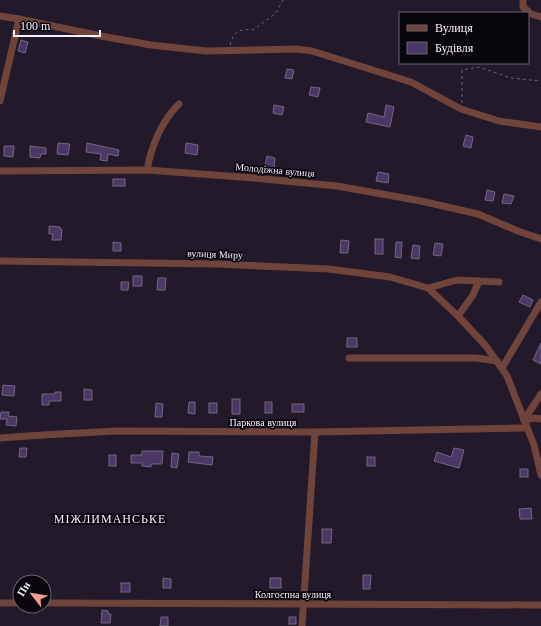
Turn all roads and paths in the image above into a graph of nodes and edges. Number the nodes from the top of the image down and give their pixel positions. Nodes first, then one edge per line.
1 (283, 0) edge
2 (523, 0) edge
3 (0, 16) edge
4 (541, 17) edge
5 (18, 19) junction
6 (228, 51) junction
7 (541, 81) edge
8 (0, 101) edge
9 (179, 104) dead end
10 (461, 109) junction
11 (541, 127) edge
12 (0, 170) edge
13 (147, 170) junction
14 (541, 239) edge
15 (0, 261) edge
16 (479, 281) junction
17 (499, 282) dead end
18 (428, 288) junction
19 (541, 302) edge
20 (458, 316) junction
21 (349, 358) dead end
22 (497, 361) junction
23 (502, 368) junction
24 (541, 394) edge
25 (541, 419) edge
26 (524, 420) junction
27 (527, 428) junction
28 (315, 432) junction
29 (0, 438) edge
30 (541, 475) edge
31 (0, 603) edge
32 (12, 603) edge
33 (52, 604) edge
34 (304, 604) junction
35 (541, 605) edge
36 (302, 626) edge

1 - 6 path
2 - 4 street
3 - 5 street
5 - 6 street
5 - 8 street
6 - 10 street
7 - 10 path
9 - 13 street
10 - 11 street
12 - 13 street, Молодіжна вулиця
13 - 14 street, Молодіжна вулиця
15 - 18 street, вулиця Миру
16 - 17 street
16 - 18 street
16 - 20 street
18 - 20 street
19 - 23 street
20 - 22 street
21 - 22 street
22 - 23 street
23 - 26 street
24 - 26 street
25 - 26 street
26 - 27 street
27 - 28 street, Паркова вулиця
27 - 30 street
28 - 29 street, Паркова вулиця
28 - 34 street
31 - 32 street
33 - 34 street, Колгоспна вулиця
34 - 35 street, Колгоспна вулиця
34 - 36 street

